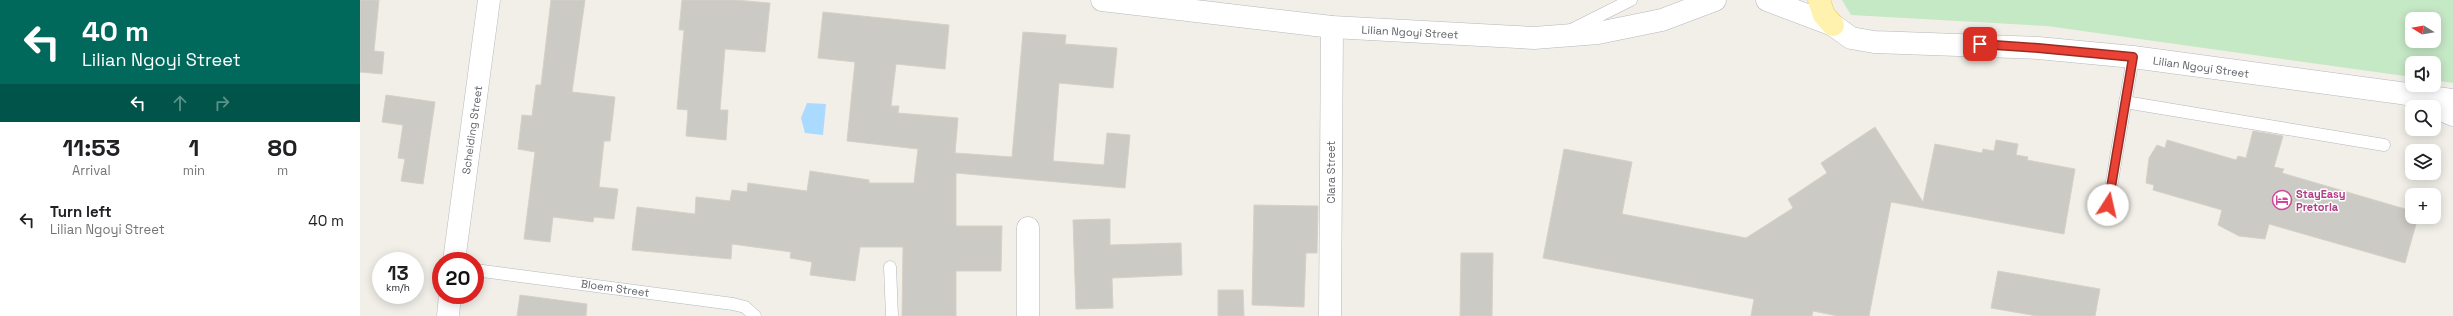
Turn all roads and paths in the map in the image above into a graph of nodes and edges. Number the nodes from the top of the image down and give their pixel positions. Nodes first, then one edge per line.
1 (489, 0) edge
2 (1102, 0) edge
3 (1631, 0) edge
4 (1715, 0) edge
5 (1767, 0) edge
6 (1819, 0) edge
7 (1832, 25) junction
8 (1332, 27) junction
9 (1560, 36) junction
10 (2133, 57) junction
11 (2407, 94) junction
12 (2453, 100) edge
13 (2125, 102) junction
14 (2453, 115) edge
15 (2384, 146) dead end
16 (2108, 205) dead end
17 (1028, 228) dead end
18 (455, 252) edge
19 (890, 267) dead end
20 (484, 271) edge
21 (449, 304) edge
22 (754, 314) edge
23 (448, 316) edge
24 (892, 316) edge
25 (1028, 316) edge
26 (1330, 316) edge

1 - 18 street, Scheiding Street
2 - 8 street, Lilian Ngoyi Street
3 - 9 lane
4 - 9 street, Lilian Ngoyi Street
5 - 7 street, Lilian Ngoyi Street
6 - 7 main road
7 - 10 street, Lilian Ngoyi Street
8 - 9 street, Lilian Ngoyi Street
8 - 26 street, Clara Street
10 - 11 street, Lilian Ngoyi Street
10 - 13 lane
11 - 12 street, Lilian Ngoyi Street
11 - 14 street
13 - 15 lane
13 - 16 lane
17 - 25 street
19 - 24 lane
20 - 22 lane, Bloem Street
21 - 23 street

